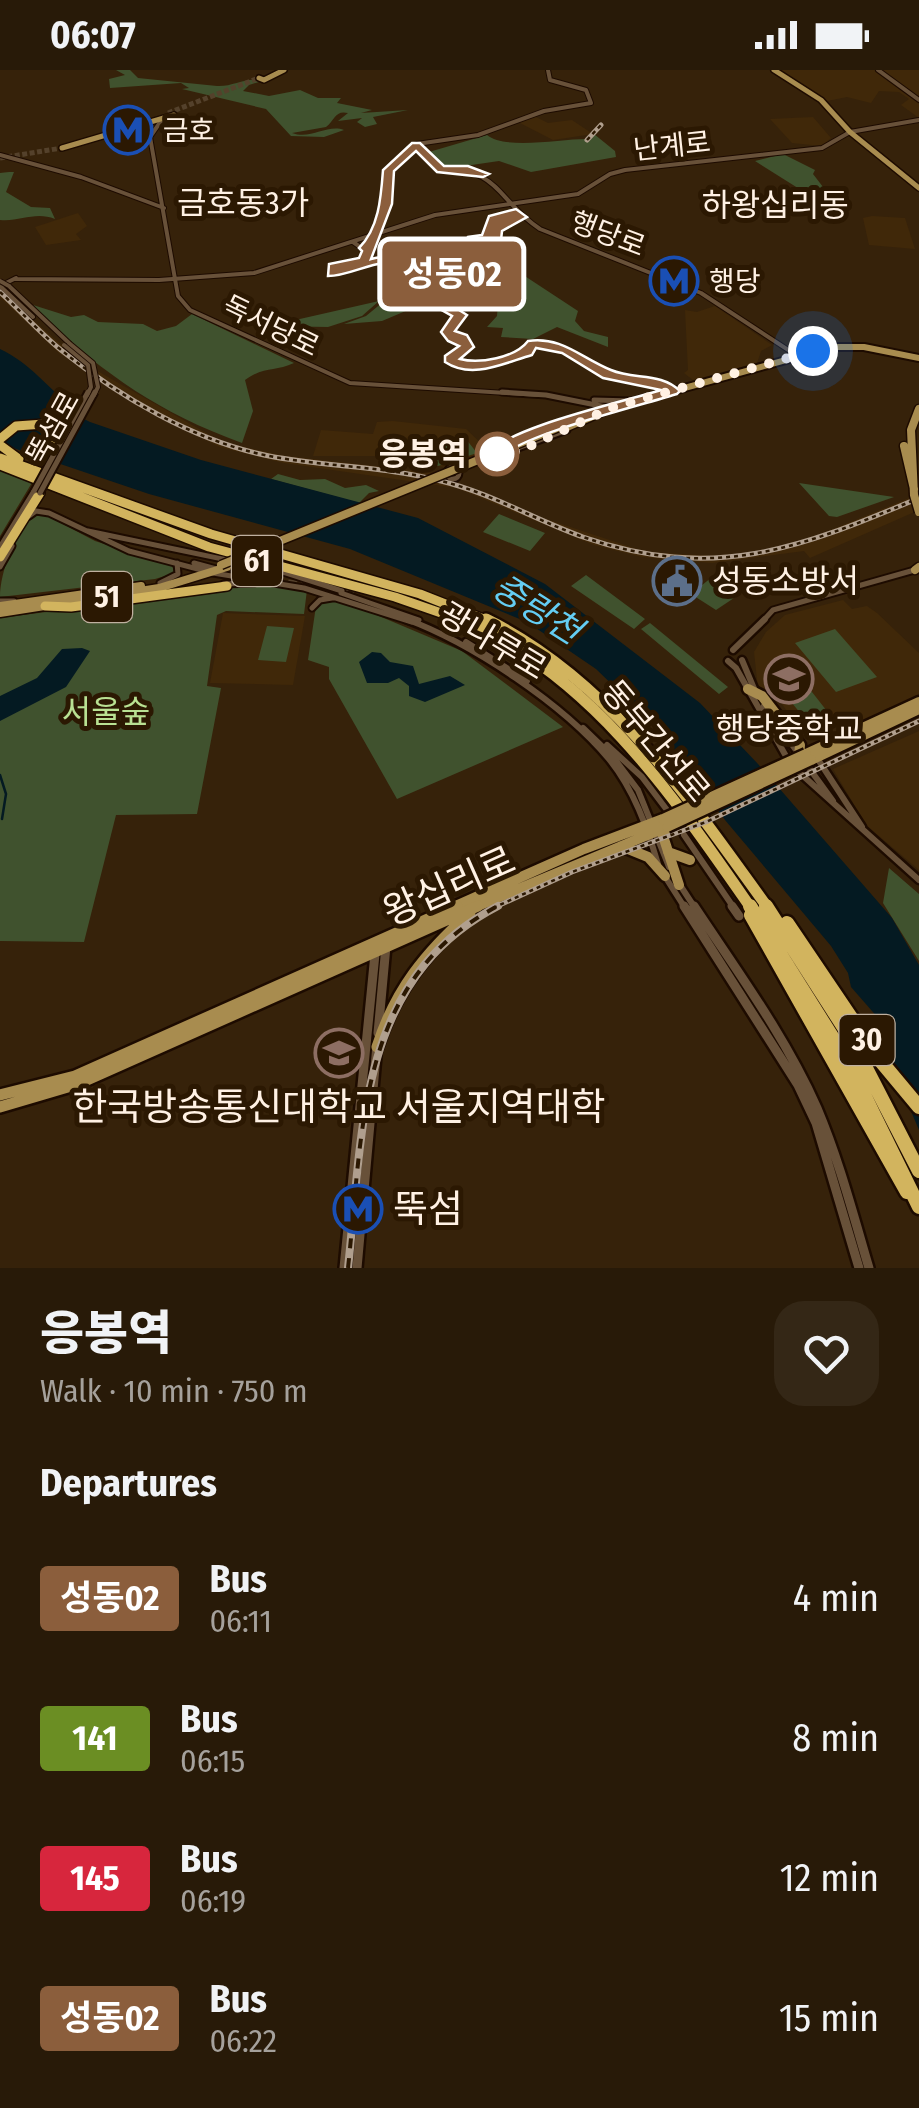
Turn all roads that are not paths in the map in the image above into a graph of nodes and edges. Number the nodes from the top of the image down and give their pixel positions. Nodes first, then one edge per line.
1 (282, 70) edge
2 (548, 70) edge
3 (774, 70) edge
4 (878, 70) edge
5 (261, 79) dead end
6 (919, 100) edge
7 (919, 120) edge
8 (161, 121) junction
9 (140, 128) junction
10 (154, 130) junction
11 (860, 130) joint
12 (849, 134) junction
13 (150, 137) junction
14 (61, 147) tunnel mouth
15 (13, 150) dead end
16 (0, 156) edge
17 (919, 190) edge
18 (512, 206) junction
19 (164, 208) junction
20 (354, 241) junction
21 (363, 249) dead end
22 (175, 272) junction
23 (20, 278) junction
24 (192, 278) junction
25 (0, 280) edge
26 (160, 280) junction
27 (176, 283) junction
28 (10, 287) junction
29 (35, 316) junction
30 (256, 330) dead end
31 (255, 340) junction
32 (66, 344) junction
33 (799, 356) junction
34 (919, 357) edge
35 (584, 400) junction
36 (638, 400) junction
37 (611, 408) junction
38 (919, 409) edge
39 (584, 419) junction
40 (917, 424) edge
41 (0, 442) edge
42 (498, 454) junction
43 (0, 459) edge
44 (16, 460) junction
45 (48, 469) junction
46 (459, 470) dead end
47 (37, 492) junction
48 (916, 493) edge
49 (919, 512) edge
50 (23, 525) junction
51 (88, 530) junction
52 (0, 547) edge
53 (0, 557) edge
54 (176, 562) junction
55 (0, 567) edge
56 (217, 569) junction
57 (918, 569) edge
58 (160, 582) junction
59 (284, 584) junction
60 (227, 586) dead end
61 (304, 588) junction
62 (127, 594) junction
63 (351, 596) junction
64 (45, 606) junction
65 (424, 606) junction
66 (0, 609) edge
67 (754, 629) junction
68 (733, 650) junction
69 (742, 658) junction
70 (728, 661) junction
71 (752, 689) junction
72 (919, 706) edge
73 (598, 741) junction
74 (807, 756) junction
75 (657, 824) junction
76 (865, 832) junction
77 (684, 835) dead end
78 (613, 846) junction
79 (668, 852) junction
80 (690, 860) dead end
81 (725, 871) junction
82 (673, 880) junction
83 (919, 883) edge
84 (754, 885) junction
85 (480, 906) junction
86 (740, 916) dead end
87 (381, 945) junction
88 (774, 1038) junction
89 (377, 1047) junction
90 (0, 1095) edge
91 (0, 1107) edge
92 (919, 1108) edge
93 (919, 1171) edge
94 (919, 1208) edge
95 (344, 1268) edge
96 (356, 1268) edge
97 (859, 1268) edge
98 (869, 1268) edge

1 - 5 main road
2 - 18 main road, 행당로
3 - 12 main road
4 - 6 main road
7 - 11 main road
8 - 9 main road
8 - 9 main road
8 - 10 main road
9 - 10 main road
9 - 13 main road
9 - 14 main road
10 - 13 main road
11 - 12 main road
12 - 17 main road
12 - 18 main road, 난계로
13 - 19 main road
15 - 16 main road
16 - 19 main road
18 - 20 main road, 난계로
18 - 33 main road, 행당로
19 - 22 main road
20 - 21 main road
20 - 24 main road, 난계로
22 - 24 main road
22 - 26 main road
22 - 27 main road
23 - 25 main road
23 - 26 main road
23 - 28 main road
23 - 28 main road
23 - 29 main road
24 - 27 main road
25 - 28 main road, bridge
26 - 27 main road
27 - 31 main road, 독서당로
28 - 29 main road
29 - 32 main road, 뚝섬로
30 - 31 main road
31 - 35 main road, 독서당로
32 - 45 main road, 뚝섬로, bridge
32 - 47 main road, 뚝섬로, bridge
33 - 34 main road, 51
33 - 36 main road, 51
35 - 36 main road
35 - 37 main road, 독서당로
35 - 39 main road
36 - 37 main road, 51
37 - 39 main road, 51
38 - 40 main road
39 - 42 main road
39 - 42 main road
39 - 56 main road, 51, bridge
40 - 48 main road
41 - 44 highway
41 - 45 highway, bridge
42 - 46 main road
43 - 44 highway, 61
43 - 65 highway, 동부간선로 / 61
44 - 84 highway, 동부간선로 / 61
45 - 47 main road, 뚝섬로, bridge
47 - 50 main road, 뚝섬로
47 - 51 main road, 광나루로
47 - 52 main road, 뚝섬로
47 - 53 highway
48 - 49 main road, bridge
50 - 54 main road, 광나루로
50 - 55 main road, 뚝섬로
51 - 56 main road, 광나루로
51 - 63 main road
54 - 56 main road, 광나루로
54 - 58 main road
56 - 58 main road, 51
56 - 59 main road, 광나루로
56 - 62 main road, 51
56 - 63 main road, 광나루로
57 - 67 main road
58 - 66 main road, 51
59 - 61 main road, 광나루로
59 - 62 main road
60 - 64 highway
61 - 63 main road, 광나루로
61 - 63 main road
62 - 64 main road, 51
63 - 65 highway
63 - 73 main road, 광나루로
63 - 75 main road, 광나루로
64 - 66 main road, 51
65 - 81 highway, 동부간선로 / 61
67 - 68 main road
67 - 69 main road
68 - 69 main road
68 - 70 main road
69 - 70 main road
69 - 71 main road
70 - 71 main road
71 - 74 main road
71 - 76 main road
72 - 74 main road, 왕십리로
73 - 75 main road, 광나루로
73 - 75 main road
74 - 75 main road, 왕십리로, bridge
74 - 76 main road
75 - 78 main road, 왕십리로
75 - 79 main road
75 - 82 main road, 광나루로
75 - 82 main road, 광나루로
75 - 87 main road, 왕십리로
76 - 83 main road
77 - 86 main road
78 - 82 main road
78 - 85 main road, 왕십리로
79 - 80 main road
79 - 82 main road
81 - 94 highway, 30
81 - 94 highway, 동부간선로 / 61
82 - 88 main road, 광나루로
82 - 88 main road, 광나루로
84 - 92 highway, 30
84 - 93 highway, 동부간선로 / 61
85 - 87 main road, 왕십리로
85 - 89 main road
87 - 89 main road
87 - 90 main road, 왕십리로
87 - 91 main road, 왕십리로
87 - 95 main road
88 - 97 main road, 광나루로
88 - 98 main road, 광나루로
89 - 96 main road

